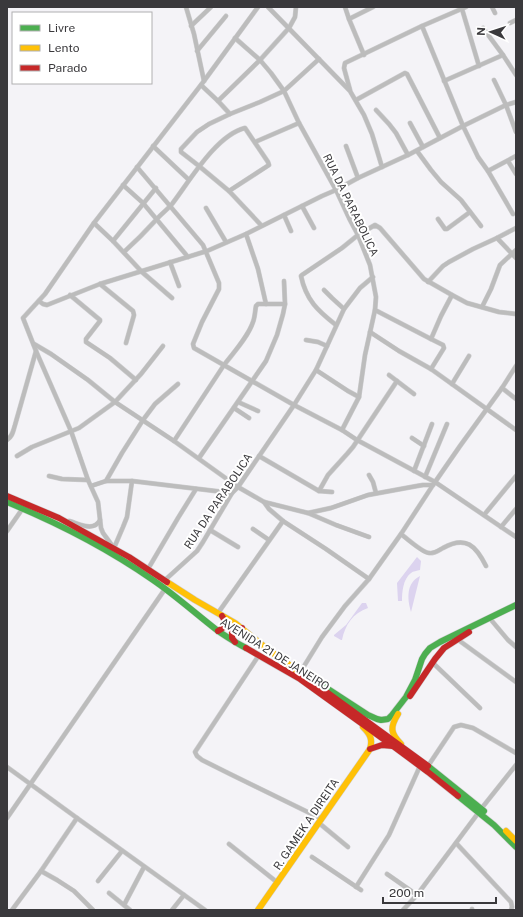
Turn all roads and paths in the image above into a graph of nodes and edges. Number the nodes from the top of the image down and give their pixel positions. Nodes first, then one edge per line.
1 (186, 7) edge
2 (211, 7) edge
3 (258, 7) edge
4 (268, 7) edge
5 (296, 7) edge
6 (346, 7) edge
7 (373, 7) edge
8 (492, 7) edge
9 (464, 8) edge
10 (495, 13) dead end
11 (226, 16) dead end
12 (349, 19) junction
13 (516, 20) edge
14 (510, 23) dead end
15 (191, 26) junction
16 (422, 26) junction
17 (289, 28) junction
18 (483, 28) dead end
19 (235, 38) junction
20 (197, 51) junction
21 (364, 55) junction
22 (503, 55) junction
23 (319, 59) junction
24 (260, 60) junction
25 (479, 66) junction
26 (516, 75) edge
27 (494, 80) dead end
28 (444, 81) junction
29 (202, 83) junction
30 (284, 91) junction
31 (350, 91) junction
32 (356, 100) junction
33 (218, 101) junction
34 (516, 102) edge
35 (506, 105) junction
36 (376, 110) dead end
37 (230, 114) junction
38 (410, 122) dead end
39 (299, 123) junction
40 (463, 126) junction
41 (516, 132) edge
42 (440, 138) junction
43 (255, 142) junction
44 (153, 146) junction
45 (346, 146) dead end
46 (423, 147) junction
47 (417, 151) junction
48 (408, 155) junction
49 (516, 156) edge
50 (508, 161) junction
51 (199, 166) junction
52 (137, 167) junction
53 (382, 167) junction
54 (488, 171) junction
55 (516, 174) edge
56 (358, 178) junction
57 (189, 180) junction
58 (123, 185) junction
59 (156, 188) junction
60 (336, 190) junction
61 (229, 191) junction
62 (143, 203) junction
63 (171, 206) junction
64 (302, 206) junction
65 (206, 208) dead end
66 (470, 212) junction
67 (513, 214) dead end
68 (284, 215) junction
69 (157, 219) junction
70 (438, 219) dead end
71 (94, 224) junction
72 (261, 226) junction
73 (481, 226) dead end
74 (314, 228) dead end
75 (516, 228) edge
76 (291, 231) dead end
77 (246, 234) junction
78 (358, 235) junction
79 (497, 238) junction
80 (113, 241) junction
81 (226, 242) junction
82 (516, 250) edge
83 (207, 251) junction
84 (124, 252) junction
85 (512, 254) junction
86 (188, 257) junction
87 (516, 258) edge
88 (170, 262) junction
89 (142, 272) junction
90 (372, 277) junction
91 (284, 280) dead end
92 (428, 282) junction
93 (100, 284) junction
94 (179, 286) dead end
95 (324, 290) dead end
96 (452, 295) junction
97 (70, 296) junction
98 (172, 298) dead end
99 (39, 301) junction
100 (266, 304) junction
101 (285, 304) junction
102 (482, 307) junction
103 (344, 309) junction
104 (374, 310) junction
105 (516, 314) edge
106 (336, 325) junction
107 (370, 332) junction
108 (431, 339) junction
109 (306, 340) dead end
110 (126, 343) dead end
111 (33, 344) junction
112 (163, 346) dead end
113 (327, 346) junction
114 (36, 351) junction
115 (469, 356) dead end
116 (224, 365) junction
117 (516, 366) edge
118 (431, 369) junction
119 (316, 370) junction
120 (389, 374) dead end
121 (136, 380) junction
122 (252, 381) junction
123 (397, 381) junction
124 (178, 384) dead end
125 (452, 384) junction
126 (502, 388) junction
127 (414, 394) dead end
128 (359, 397) junction
129 (516, 399) edge
130 (116, 402) junction
131 (238, 402) junction
132 (294, 405) junction
133 (234, 408) junction
134 (487, 409) junction
135 (258, 411) dead end
136 (248, 418) dead end
137 (143, 420) junction
138 (432, 424) dead end
139 (447, 424) dead end
140 (342, 430) junction
141 (516, 430) edge
142 (71, 431) junction
143 (412, 438) dead end
144 (7, 440) edge
145 (357, 440) junction
146 (174, 441) junction
147 (424, 446) junction
148 (17, 456) dead end
149 (259, 456) junction
150 (199, 458) junction
151 (414, 470) junction
152 (369, 475) dead end
153 (49, 476) dead end
154 (516, 476) edge
155 (425, 477) junction
156 (88, 480) junction
157 (106, 481) junction
158 (132, 481) junction
159 (434, 484) junction
160 (91, 486) junction
161 (238, 487) junction
162 (196, 489) junction
163 (319, 491) junction
164 (332, 492) dead end
165 (232, 493) junction
166 (376, 493) junction
167 (7, 496) edge
168 (7, 502) edge
169 (264, 502) junction
170 (23, 508) junction
171 (516, 508) edge
172 (308, 513) junction
173 (484, 515) junction
174 (59, 518) junction
175 (100, 519) junction
176 (283, 521) junction
177 (501, 526) junction
178 (253, 529) dead end
179 (210, 530) junction
180 (7, 531) edge
181 (401, 534) junction
182 (370, 537) dead end
183 (516, 537) edge
184 (269, 540) junction
185 (238, 547) dead end
186 (114, 548) junction
187 (486, 566) dead end
188 (148, 569) junction
189 (369, 579) junction
190 (165, 580) junction
191 (165, 589) junction
192 (516, 605) edge
193 (516, 609) edge
194 (219, 614) junction
195 (492, 620) junction
196 (244, 629) junction
197 (218, 631) junction
198 (457, 639) junction
199 (235, 642) junction
200 (516, 647) edge
201 (426, 652) junction
202 (258, 655) junction
203 (434, 661) junction
204 (287, 663) junction
205 (301, 671) junction
206 (516, 682) edge
207 (480, 708) dead end
208 (352, 716) junction
209 (393, 746) junction
210 (370, 749) junction
211 (516, 753) edge
212 (412, 754) junction
213 (516, 765) edge
214 (420, 766) junction
215 (428, 766) junction
216 (7, 767) edge
217 (30, 784) junction
218 (480, 811) junction
219 (7, 818) edge
220 (76, 818) junction
221 (321, 821) junction
222 (516, 841) edge
223 (456, 843) junction
224 (229, 844) dead end
225 (348, 846) dead end
226 (516, 847) edge
227 (122, 851) junction
228 (312, 857) dead end
229 (144, 867) junction
230 (42, 871) junction
231 (388, 874) dead end
232 (98, 880) dead end
233 (278, 883) junction
234 (356, 887) junction
235 (361, 890) dead end
236 (109, 892) dead end
237 (184, 895) junction
238 (417, 895) junction
239 (124, 905) junction
240 (405, 908) edge
241 (12, 910) edge
242 (93, 910) edge
243 (130, 910) edge
244 (172, 910) edge
245 (205, 910) edge
246 (258, 910) edge
247 (410, 910) edge
248 (511, 910) edge

1 - 15 street
2 - 15 street
3 - 19 street
4 - 17 street
5 - 17 street
6 - 12 street
7 - 12 street
8 - 10 street
9 - 16 street
9 - 25 street
11 - 20 street
12 - 21 street
13 - 14 street
15 - 20 street
16 - 21 street
16 - 28 street
17 - 23 street
17 - 24 street
18 - 22 street
19 - 24 street, RUA DA PARABOLICA
19 - 29 street
20 - 29 street
21 - 31 street
22 - 25 street
22 - 26 street
23 - 30 street
23 - 31 street
24 - 30 street, RUA DA PARABOLICA
24 - 33 street
25 - 28 street
27 - 35 street
28 - 40 street
29 - 33 street
29 - 44 street
30 - 37 street
30 - 39 street, RUA DA PARABOLICA
31 - 32 street
32 - 42 street
32 - 53 street
33 - 37 street
34 - 35 street
35 - 40 street
35 - 41 street
36 - 48 street
37 - 51 street
38 - 46 street
39 - 43 street
39 - 60 street, RUA DA PARABOLICA
40 - 42 street
40 - 54 street
42 - 46 street
43 - 51 street
43 - 61 street
44 - 52 street
44 - 57 street
45 - 56 street
46 - 47 street
47 - 48 street
47 - 66 street
48 - 53 street
49 - 50 street
50 - 54 street
50 - 55 street
51 - 57 street
51 - 61 street
52 - 58 street
52 - 59 street
53 - 56 street
54 - 67 street
56 - 60 street
57 - 63 street
58 - 62 street
58 - 71 street
59 - 62 street
59 - 63 street
60 - 64 street
60 - 78 street, RUA DA PARABOLICA
61 - 72 street
62 - 69 street
62 - 80 street
63 - 69 street
63 - 83 street
64 - 68 street
64 - 74 street
65 - 81 street
66 - 70 street
66 - 73 street
68 - 72 street
68 - 76 street
69 - 84 street
69 - 86 street
71 - 80 street
71 - 99 street
72 - 77 street
75 - 79 street
77 - 81 street
77 - 100 street
78 - 90 street, RUA DA PARABOLICA
78 - 92 street
78 - 106 street
79 - 85 street
79 - 92 street
80 - 84 street
81 - 83 street
82 - 85 street
83 - 86 street
83 - 116 street
84 - 89 street
85 - 87 street
85 - 102 street
86 - 88 street
88 - 89 street
88 - 94 street
89 - 93 street
89 - 98 street
90 - 103 street, RUA DA PARABOLICA
90 - 104 street
91 - 101 street
92 - 96 street
93 - 97 street
93 - 110 street
95 - 103 street
96 - 102 street
96 - 108 street
97 - 99 street
97 - 121 street
99 - 111 street
100 - 101 street
100 - 116 street
101 - 122 street
102 - 105 street
103 - 106 street, RUA DA PARABOLICA
104 - 107 street
104 - 108 street
106 - 113 street, RUA DA PARABOLICA
107 - 118 street
107 - 128 street
108 - 118 street
109 - 113 street
111 - 114 street
111 - 130 street
112 - 121 street
113 - 119 street, RUA DA PARABOLICA
114 - 142 street
114 - 144 street
115 - 125 street
116 - 122 street
116 - 146 street
117 - 126 street
118 - 125 street
119 - 128 street
119 - 132 street, RUA DA PARABOLICA
120 - 123 street
121 - 130 street
122 - 131 street
122 - 132 street
123 - 127 street
123 - 145 street
124 - 137 street
125 - 134 street
126 - 129 street
126 - 134 street
128 - 140 street
130 - 137 street
130 - 142 street
131 - 133 street
131 - 135 street
132 - 140 street
132 - 149 street, RUA DA PARABOLICA
133 - 136 street
133 - 150 street
134 - 141 street
134 - 159 street
137 - 146 street
137 - 157 street
138 - 147 street
139 - 155 street
140 - 145 street
142 - 148 street
142 - 156 street
143 - 147 street
145 - 151 street
145 - 163 street
146 - 150 street
147 - 151 street
149 - 161 street, RUA DA PARABOLICA
149 - 163 street
150 - 161 street
151 - 155 street
152 - 166 street
153 - 156 street
154 - 173 street
155 - 159 street
156 - 160 street
157 - 158 street
157 - 160 street
158 - 162 street
158 - 186 street
159 - 166 street
159 - 173 street
159 - 181 street
160 - 175 street
161 - 165 street, RUA DA PARABOLICA
161 - 169 street
162 - 165 street
162 - 188 street
163 - 164 street
165 - 179 street, RUA DA PARABOLICA
166 - 172 street
167 - 174 main road, AVENIDA 21 DE JANEIRO
168 - 170 main road, AVENIDA 21 DE JANEIRO
169 - 172 street
169 - 176 street
170 - 180 street
170 - 191 main road, AVENIDA 21 DE JANEIRO
171 - 177 street
172 - 182 street
173 - 177 street
174 - 175 street
174 - 186 main road, AVENIDA 21 DE JANEIRO
175 - 186 street
176 - 184 street
176 - 189 street
177 - 183 street
178 - 184 street
179 - 185 street
179 - 190 street, RUA DA PARABOLICA
181 - 187 street
181 - 189 street
184 - 194 street
186 - 188 main road, AVENIDA 21 DE JANEIRO
188 - 190 main road, AVENIDA 21 DE JANEIRO
189 - 205 street
190 - 194 main road, AVENIDA 21 DE JANEIRO
191 - 197 main road, AVENIDA 21 DE JANEIRO
191 - 217 street
192 - 201 main road
193 - 195 main road
194 - 196 main road, AVENIDA 21 DE JANEIRO
194 - 197 main road
195 - 198 main road
195 - 200 street
196 - 199 main road
196 - 204 main road, AVENIDA 21 DE JANEIRO
197 - 199 main road, AVENIDA 21 DE JANEIRO
198 - 203 main road
198 - 206 street
199 - 202 main road, AVENIDA 21 DE JANEIRO
201 - 203 main road
201 - 205 main road
202 - 208 main road, AVENIDA 21 DE JANEIRO
202 - 221 street
203 - 207 street
203 - 212 main road
204 - 205 main road
204 - 212 main road, AVENIDA 21 DE JANEIRO
208 - 209 main road, AVENIDA 21 DE JANEIRO
208 - 210 main road
209 - 210 main road
209 - 214 main road, AVENIDA 21 DE JANEIRO
210 - 221 main road, R. GAMEK A DIREITA
211 - 215 street
212 - 215 main road, AVENIDA 21 DE JANEIRO
213 - 218 street
214 - 218 main road, AVENIDA 21 DE JANEIRO
214 - 234 street
215 - 218 main road, AVENIDA 21 DE JANEIRO
216 - 217 street
217 - 219 street
217 - 220 street
218 - 222 main road, AVENIDA 21 DE JANEIRO
218 - 223 street
218 - 226 main road, AVENIDA 21 DE JANEIRO
220 - 227 street
220 - 230 street
221 - 225 street
221 - 233 main road, R. GAMEK A DIREITA
223 - 238 street
223 - 248 street
224 - 233 street
227 - 229 street
227 - 232 street
228 - 234 street
229 - 237 street
229 - 239 street
230 - 241 street
230 - 242 street
231 - 238 street
233 - 246 main road, R. GAMEK A DIREITA
234 - 235 street
236 - 239 street
237 - 244 street
237 - 245 street
238 - 240 street
239 - 243 street
240 - 247 street

